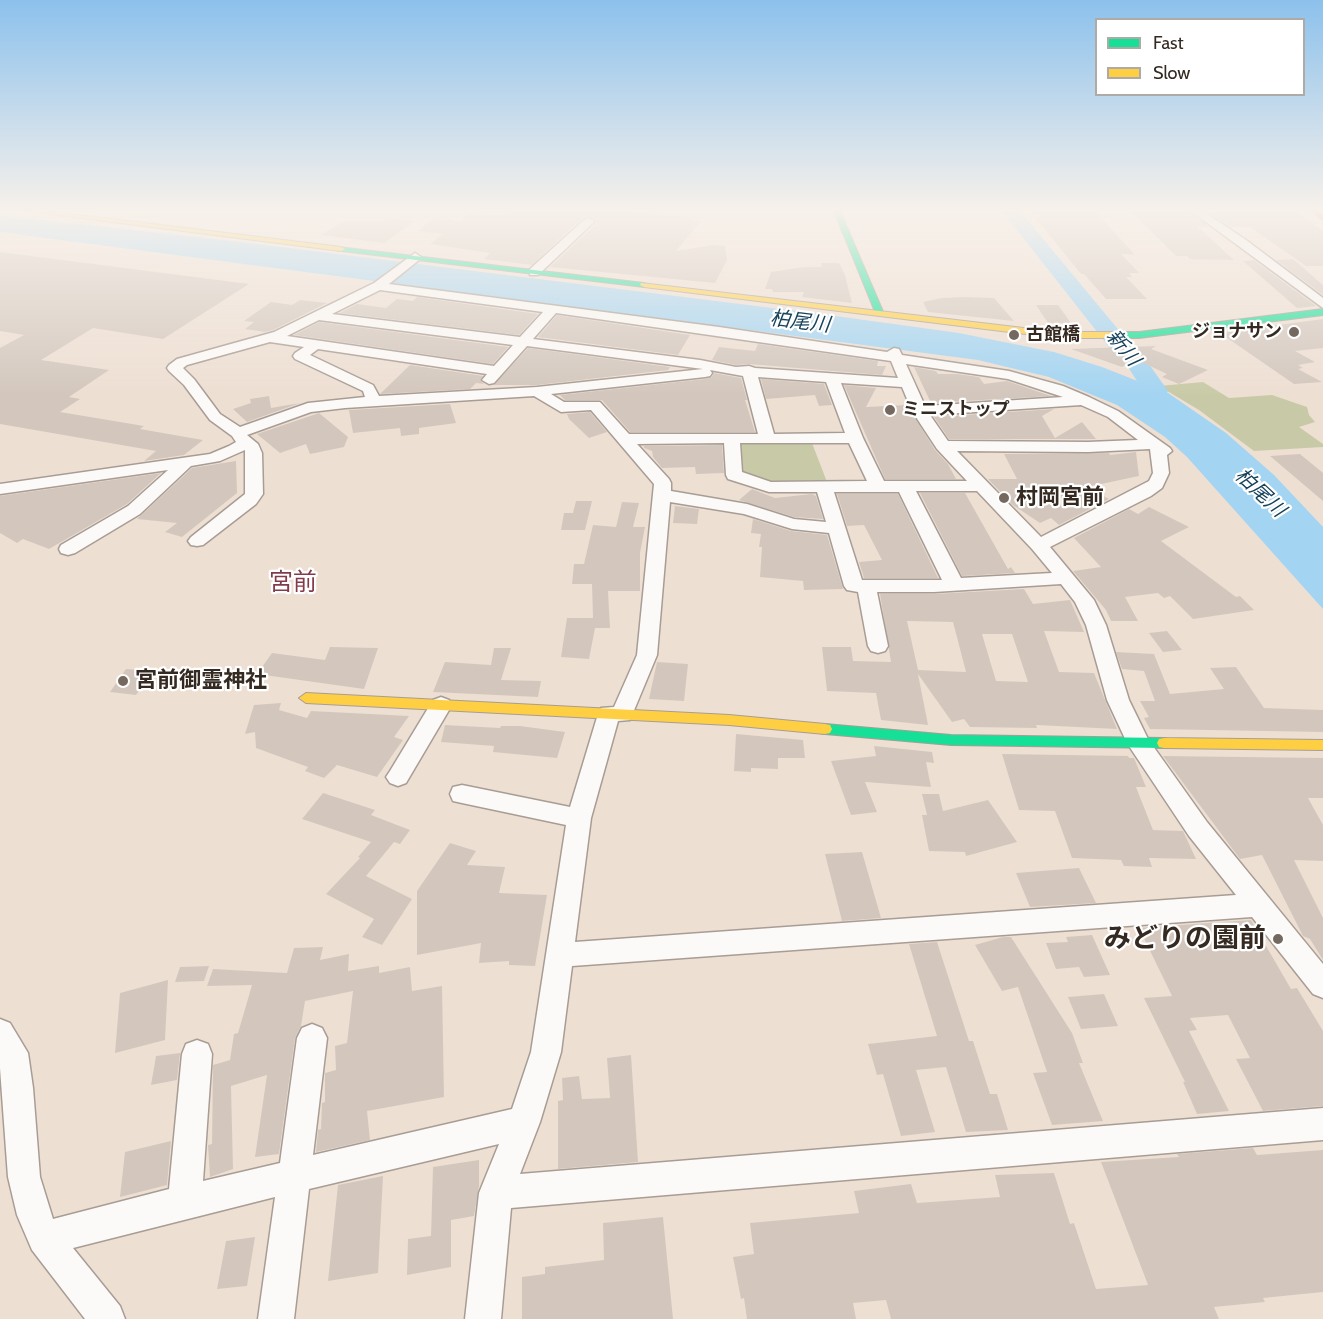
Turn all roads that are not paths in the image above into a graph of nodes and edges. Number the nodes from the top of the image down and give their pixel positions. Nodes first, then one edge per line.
1 (395, 273) edge
2 (538, 273) edge
3 (863, 273) edge
4 (1282, 273) edge
5 (380, 285) junction
6 (1323, 304) edge
7 (553, 309) junction
8 (1323, 312) edge
9 (318, 316) junction
10 (882, 317) junction
11 (719, 331) junction
12 (270, 338) junction
13 (523, 342) junction
14 (315, 345) junction
15 (894, 354) junction
16 (697, 369) junction
17 (496, 371) junction
18 (742, 371) junction
19 (832, 378) junction
20 (906, 383) junction
21 (537, 391) junction
22 (476, 394) junction
23 (1085, 400) junction
24 (373, 401) junction
25 (920, 411) junction
26 (242, 438) junction
27 (624, 438) junction
28 (855, 438) junction
29 (732, 439) junction
30 (766, 439) junction
31 (943, 446) junction
32 (1159, 447) junction
33 (185, 463) junction
34 (980, 486) junction
35 (824, 487) junction
36 (878, 487) junction
37 (905, 487) junction
38 (0, 489) edge
39 (661, 495) junction
40 (837, 528) junction
41 (197, 541) dead end
42 (1039, 545) junction
43 (68, 549) dead end
44 (1067, 578) junction
45 (954, 584) junction
46 (866, 585) junction
47 (878, 646) dead end
48 (306, 698) dead end
49 (441, 705) junction
50 (615, 714) junction
51 (1138, 743) junction
52 (1323, 745) edge
53 (398, 777) dead end
54 (462, 794) dead end
55 (579, 818) junction
56 (1259, 904) junction
57 (559, 955) junction
58 (1323, 985) edge
59 (0, 1033) edge
60 (312, 1038) dead end
61 (197, 1054) dead end
62 (524, 1122) junction
63 (1323, 1124) edge
64 (296, 1175) junction
65 (496, 1193) junction
66 (185, 1202) junction
67 (44, 1238) junction
68 (98, 1308) edge
69 (276, 1319) edge
70 (483, 1319) edge

1 - 5 street
2 - 10 main road
3 - 10 main road
4 - 6 street
5 - 7 street
5 - 9 street
7 - 11 street
7 - 13 street
8 - 10 main road
9 - 12 street
9 - 13 street
11 - 15 street
11 - 16 street
12 - 14 street
12 - 26 street
13 - 16 street
13 - 17 street
14 - 17 street
14 - 24 street
15 - 20 street
15 - 23 street
16 - 18 street
16 - 21 street
17 - 22 street
18 - 19 street
18 - 30 street
19 - 20 street
19 - 28 street
20 - 25 street
21 - 22 street
21 - 27 street
22 - 24 street
23 - 25 street
23 - 32 street
24 - 26 street
25 - 31 street
26 - 33 street
26 - 41 street
27 - 29 street
27 - 39 street
28 - 30 street
28 - 36 street
29 - 30 street
29 - 35 street
31 - 32 street
31 - 34 street
32 - 42 street
33 - 38 street
33 - 43 street
34 - 37 street
34 - 42 street
35 - 36 street
35 - 40 street
36 - 37 street
37 - 45 street
39 - 40 street
39 - 50 street
40 - 46 street
42 - 44 street
44 - 45 street
44 - 51 street
45 - 46 street
46 - 47 street
48 - 49 main road
49 - 50 main road
49 - 53 street
50 - 51 main road
50 - 55 street
51 - 52 main road
51 - 56 street
54 - 55 street
55 - 57 street
56 - 57 street
56 - 58 street
57 - 62 street
59 - 67 street
60 - 64 street
61 - 66 street
62 - 64 street
62 - 65 street
63 - 65 street
64 - 66 street
64 - 69 street
65 - 70 street
66 - 67 street
67 - 68 street

